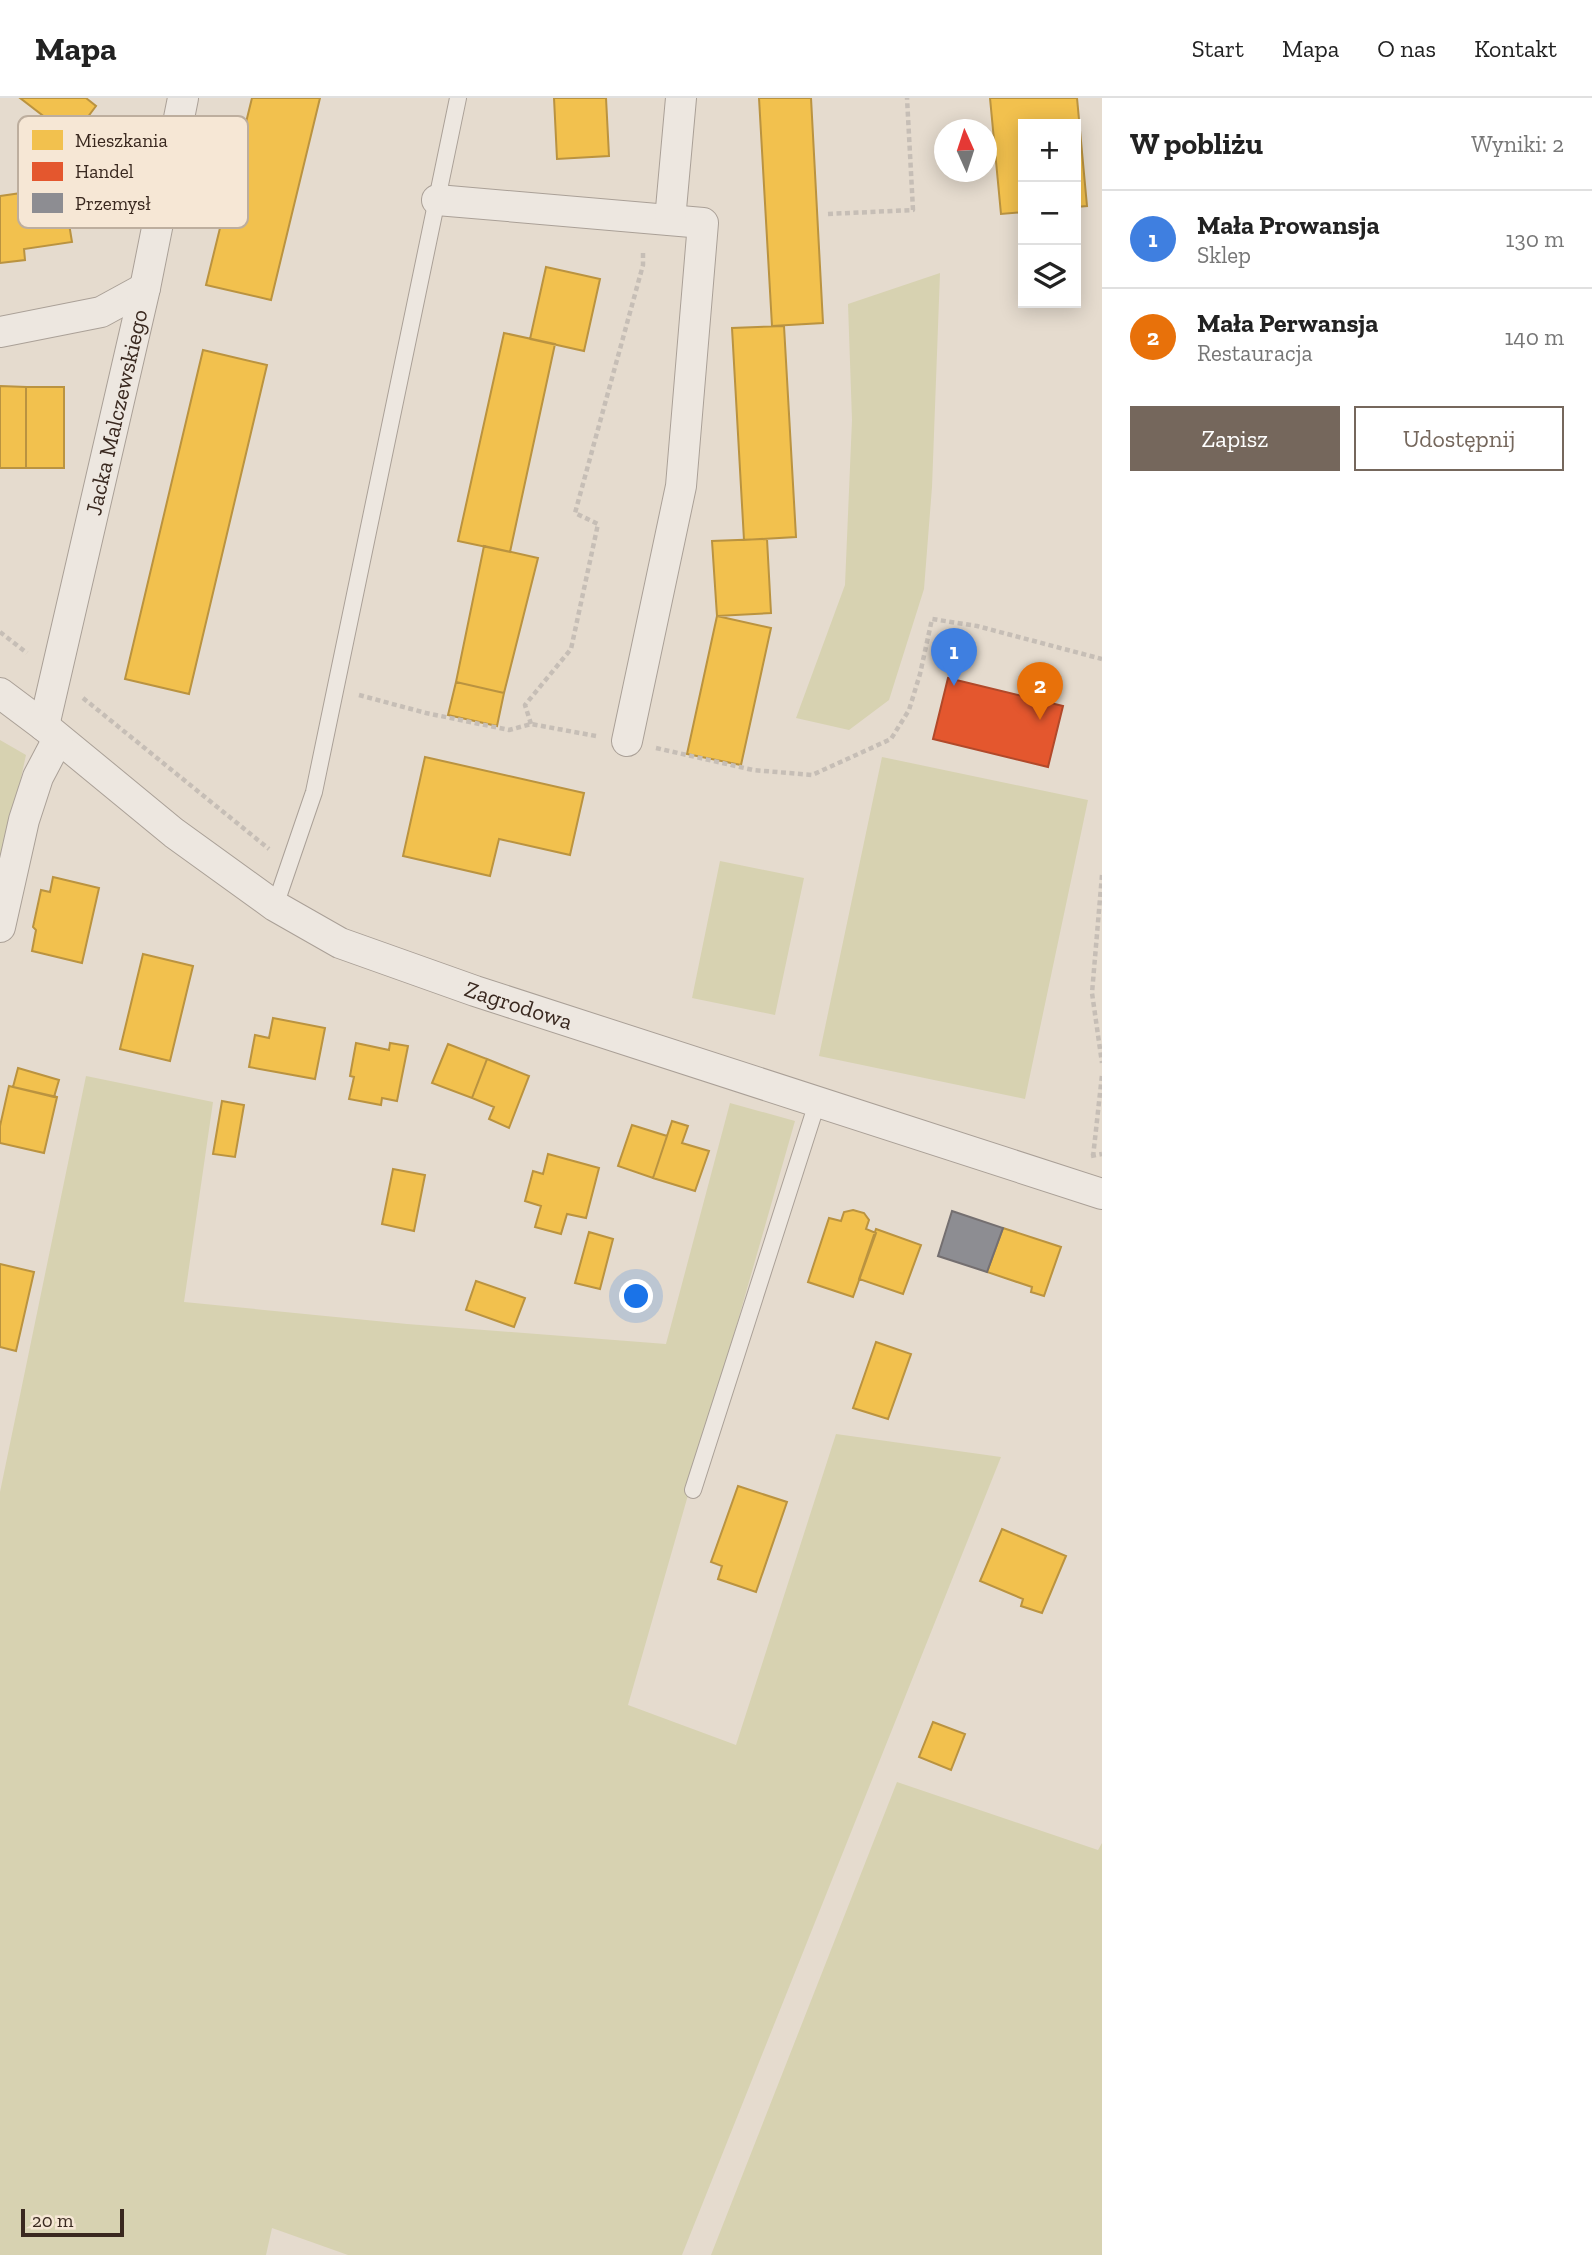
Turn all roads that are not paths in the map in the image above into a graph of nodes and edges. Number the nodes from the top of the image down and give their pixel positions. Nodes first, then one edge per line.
1 (183, 98) edge
2 (458, 98) edge
3 (681, 98) edge
4 (179, 116) edge
5 (437, 200) junction
6 (657, 219) junction
7 (157, 228) edge
8 (145, 288) junction
9 (0, 332) edge
10 (0, 693) edge
11 (51, 732) junction
12 (627, 741) road end
13 (275, 906) junction
14 (0, 927) edge
15 (817, 1103) junction
16 (1094, 1191) edge
17 (693, 1490) dead end

1 - 4 street, Jacka Malczewskiego
2 - 5 lane
3 - 6 street
5 - 6 street
5 - 13 lane
6 - 12 street
7 - 8 street, Jacka Malczewskiego
8 - 9 street
8 - 11 street, Jacka Malczewskiego
10 - 11 street, Zagrodowa
11 - 13 street, Zagrodowa
11 - 14 street, Jacka Malczewskiego
13 - 15 street, Zagrodowa
15 - 16 street, Zagrodowa
15 - 17 lane

